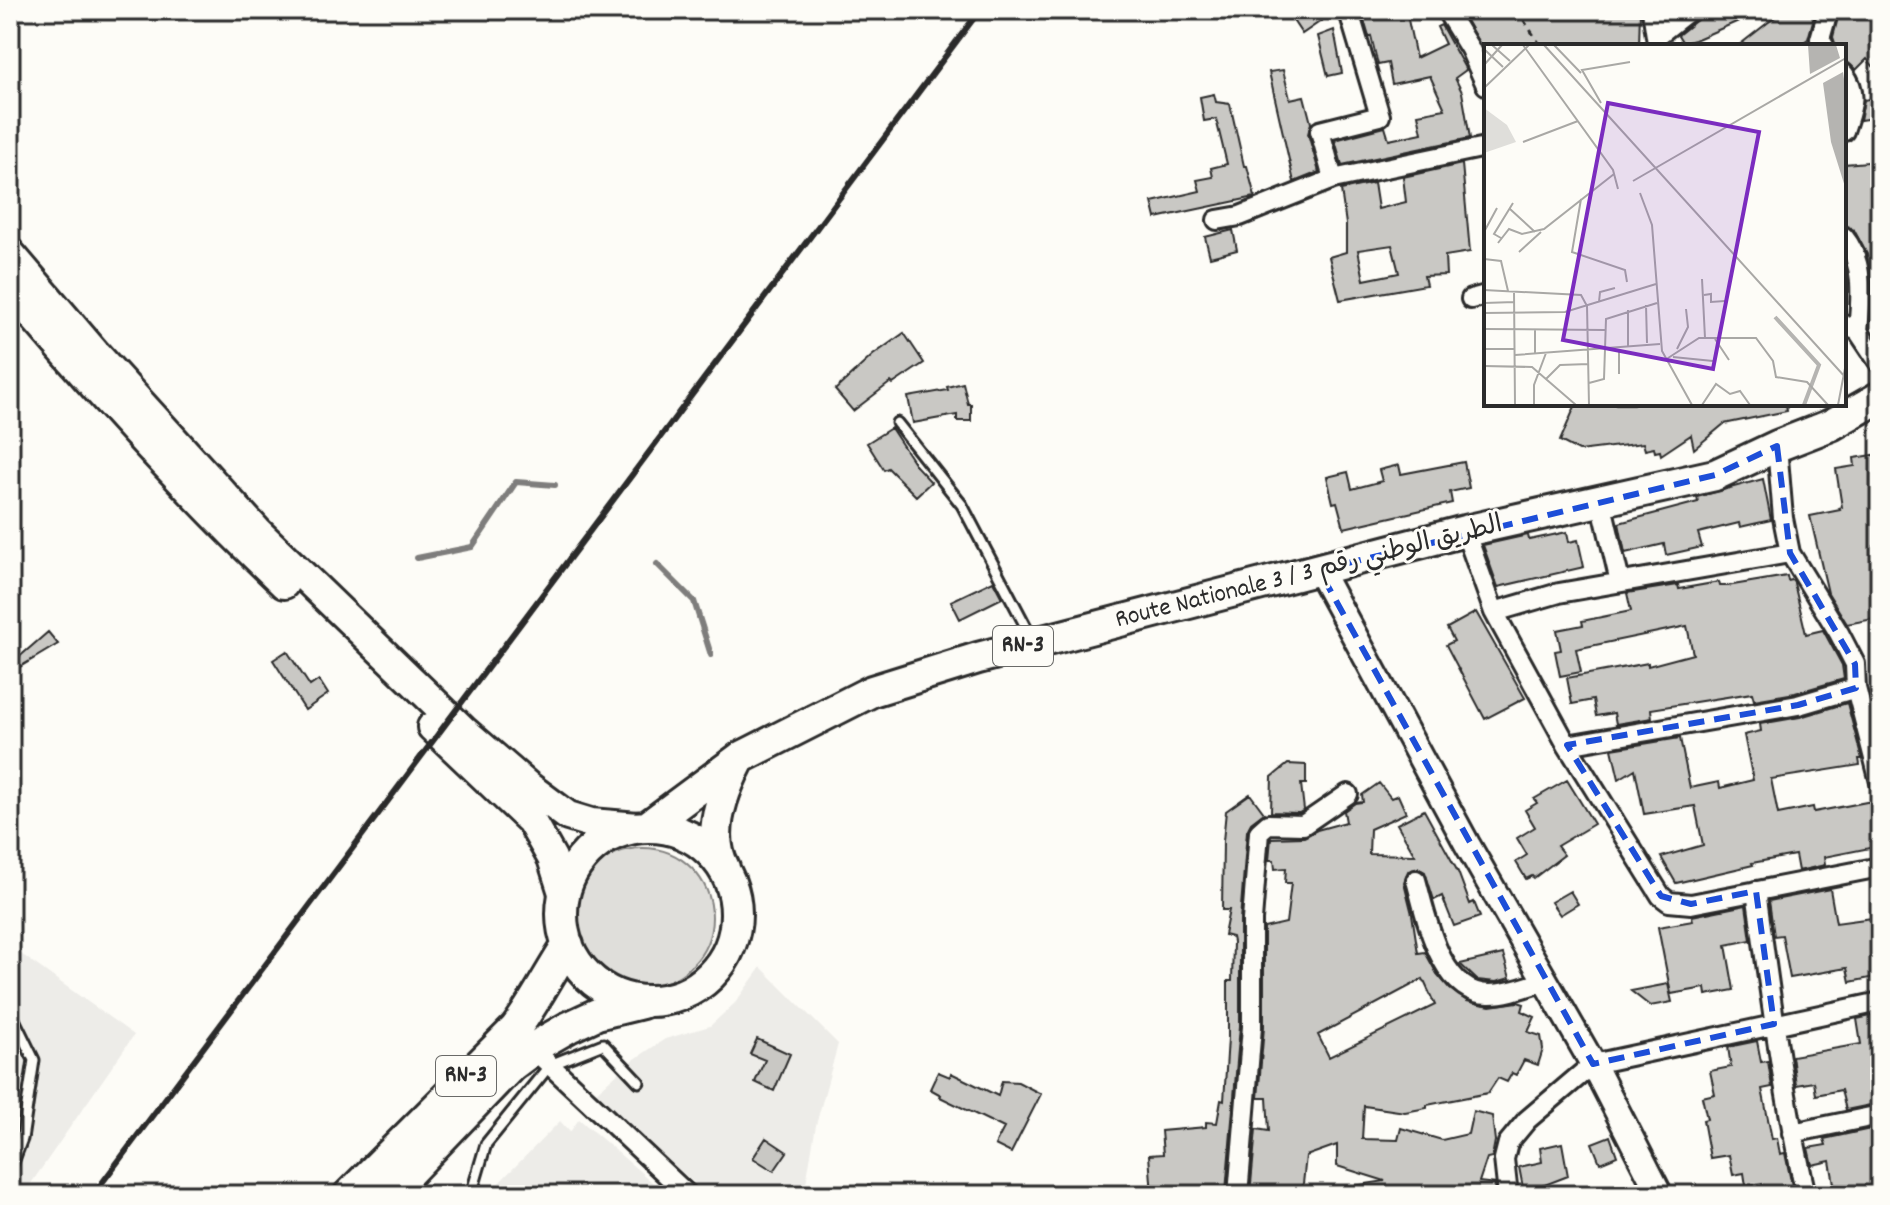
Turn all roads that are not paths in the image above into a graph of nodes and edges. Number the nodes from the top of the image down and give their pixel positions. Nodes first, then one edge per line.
1 (1446, 10) edge
2 (1652, 10) edge
3 (1690, 10) edge
4 (1828, 11) edge
5 (1349, 12) dead end
6 (1657, 41) edge
7 (1817, 44) edge
8 (1846, 77) edge
9 (1484, 80) edge
10 (1846, 124) edge
11 (1484, 147) edge
12 (1333, 179) junction
13 (1217, 220) dead end
14 (1846, 239) edge
15 (10, 253) edge
16 (10, 289) edge
17 (1851, 328) edge
18 (1880, 364) edge
19 (1880, 397) edge
20 (897, 423) dead end
21 (1777, 446) junction
22 (1601, 501) junction
23 (1465, 531) junction
24 (1790, 553) junction
25 (1319, 570) junction
26 (1620, 582) junction
27 (1494, 612) junction
28 (1035, 643) junction
29 (1856, 688) junction
30 (1567, 745) junction
31 (1877, 756) edge
32 (740, 758) junction
33 (1880, 782) edge
34 (1348, 794) dead end
35 (642, 827) junction
36 (1880, 867) edge
37 (725, 870) junction
38 (1416, 880) dead end
39 (1756, 891) junction
40 (564, 896) junction
41 (568, 945) junction
42 (1545, 981) junction
43 (648, 1002) junction
44 (1880, 1002) edge
45 (10, 1011) edge
46 (1774, 1024) junction
47 (542, 1057) junction
48 (1593, 1064) junction
49 (639, 1082) dead end
50 (1880, 1115) edge
51 (1792, 1133) junction
52 (10, 1170) edge
53 (680, 1192) edge
54 (349, 1195) edge
55 (387, 1195) edge
56 (471, 1195) edge
57 (1238, 1195) edge
58 (1508, 1195) edge
59 (1660, 1195) edge
60 (1806, 1195) edge

1 - 9 street
2 - 6 street
3 - 6 street
4 - 7 street
5 - 12 street
8 - 10 street
11 - 12 street
12 - 13 street
14 - 17 street
15 - 35 main road
16 - 40 main road
17 - 18 street
19 - 21 highway, Route Nationale 3 / الطريق الوطني رقم 3 / RN-3
20 - 28 lane
21 - 22 highway, Route Nationale 3 / الطريق الوطني رقم 3 / RN-3
21 - 24 street
22 - 23 highway, Route Nationale 3 / الطريق الوطني رقم 3 / RN-3
22 - 26 street
23 - 25 highway, Route Nationale 3 / الطريق الوطني رقم 3 / RN-3
23 - 27 street
24 - 26 street
24 - 29 street
25 - 28 highway, Route Nationale 3 / الطريق الوطني رقم 3 / RN-3
25 - 42 main road
26 - 27 street
27 - 30 street
28 - 32 highway, Route Nationale 3 / الطريق الوطني رقم 3 / RN-3
29 - 30 street
29 - 31 street
30 - 39 street
31 - 33 street
32 - 35 highway, RN-3
32 - 37 highway
34 - 57 street
35 - 37 highway
35 - 40 highway
36 - 39 street
37 - 43 highway
38 - 42 street
39 - 46 street
40 - 41 highway
41 - 43 highway
41 - 54 highway, RN-3
42 - 48 main road
43 - 47 highway, RN-3
44 - 46 street
45 - 52 lane
46 - 48 street
46 - 51 street
47 - 49 lane
47 - 53 street
47 - 55 highway, RN-3
47 - 56 lane
48 - 58 street
48 - 59 main road
50 - 51 street
51 - 60 street

